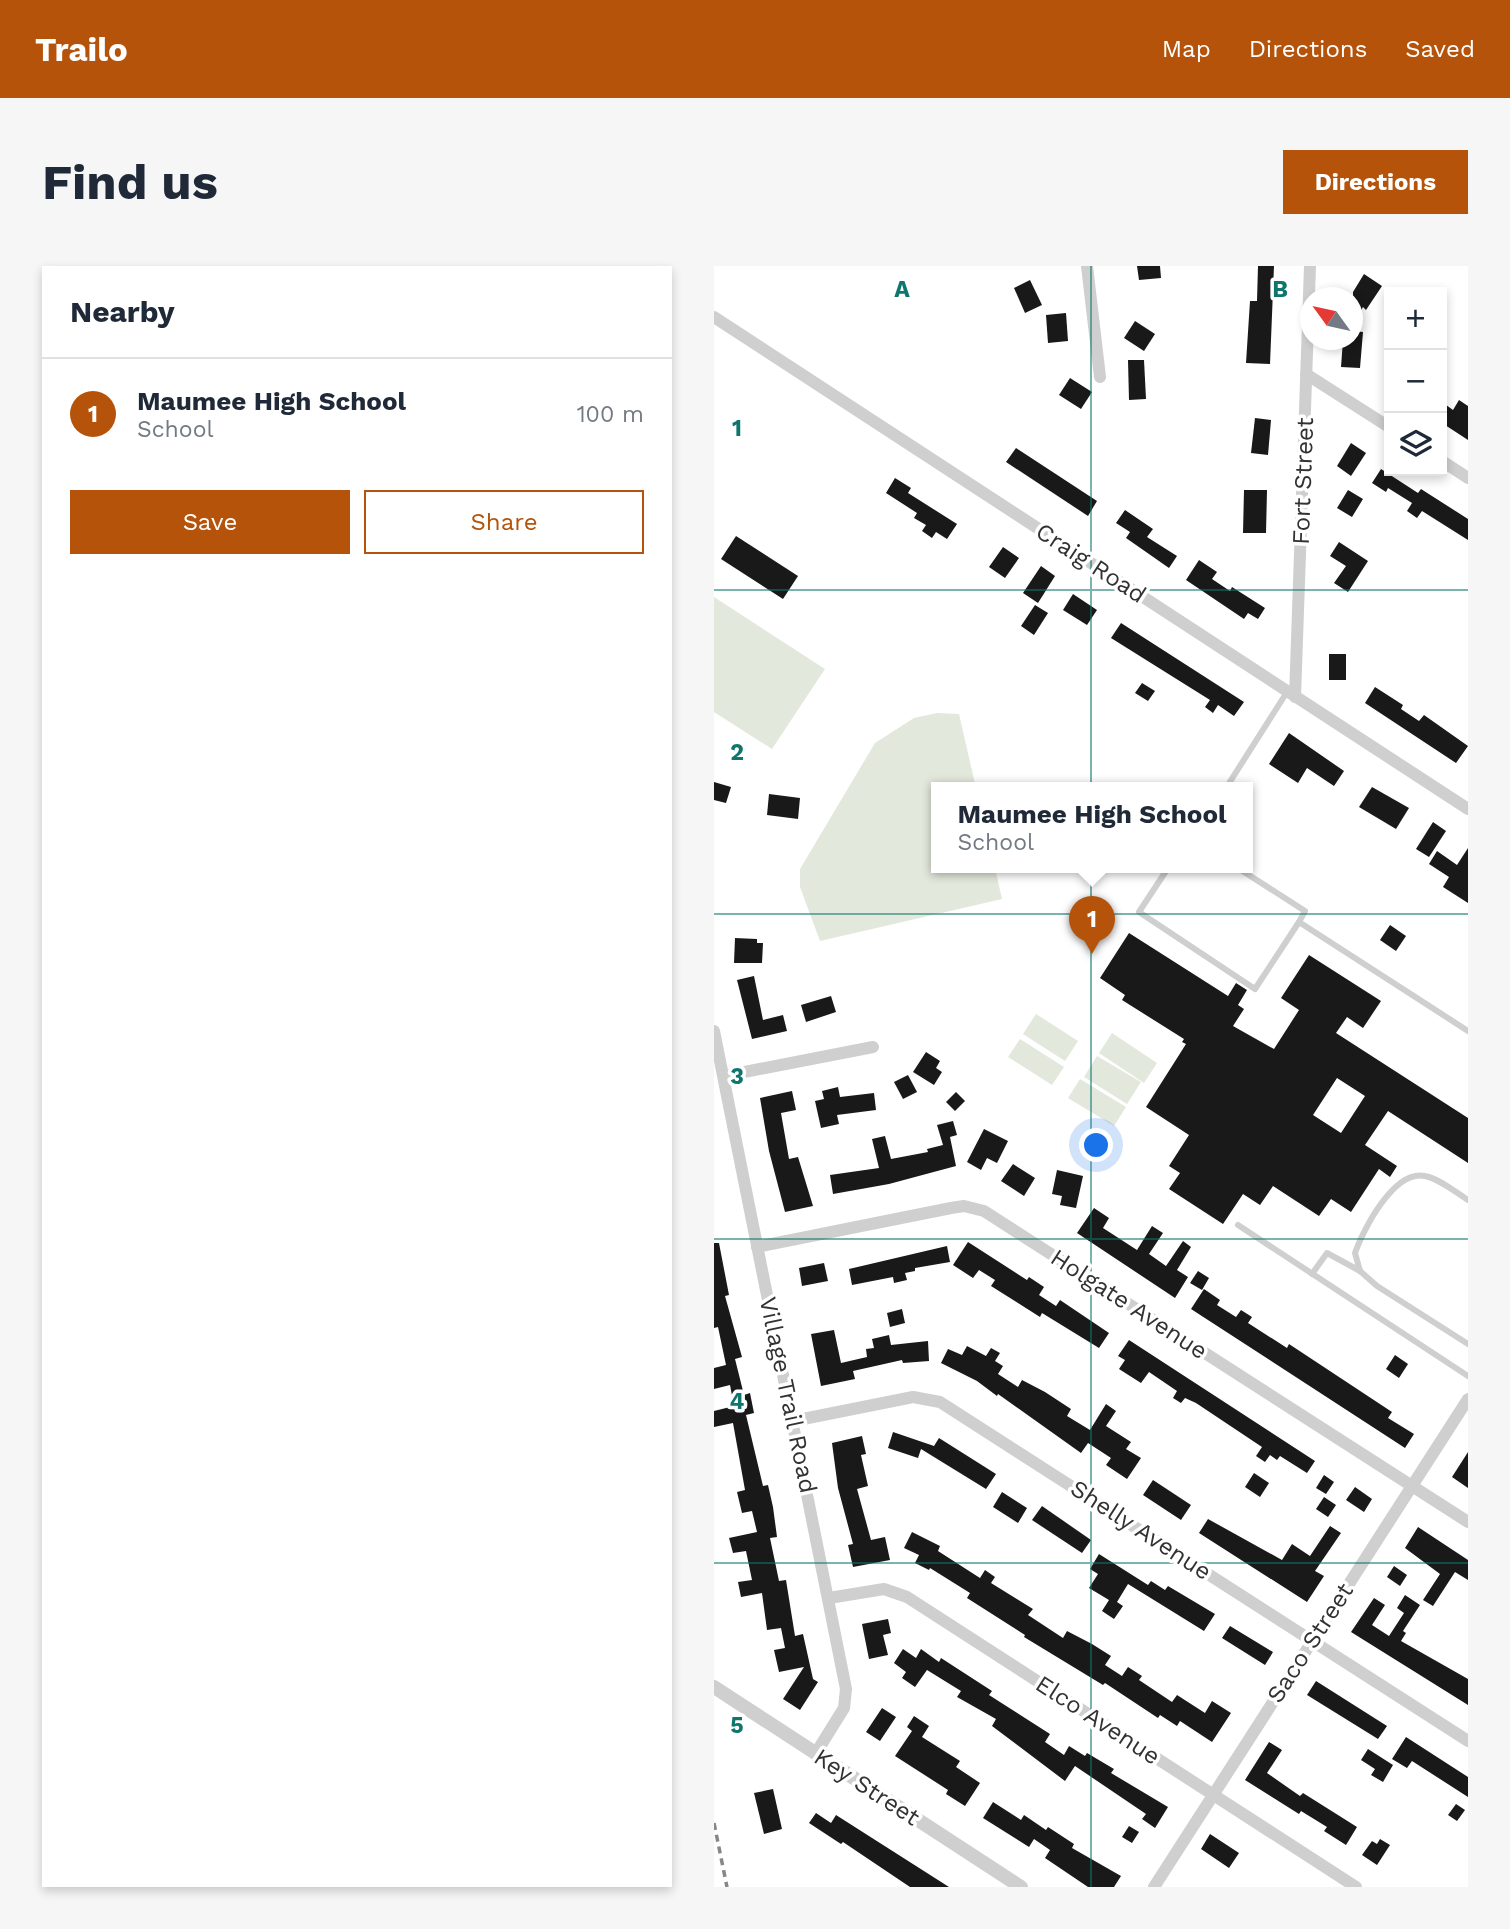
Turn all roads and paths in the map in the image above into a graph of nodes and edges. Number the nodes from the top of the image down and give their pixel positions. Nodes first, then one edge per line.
1 (1087, 266) edge
2 (1310, 266) edge
3 (714, 317) edge
4 (1306, 374) junction
5 (1100, 377) dead end
6 (1384, 424) edge
7 (1447, 464) edge
8 (1468, 478) edge
9 (1291, 694) junction
10 (1230, 782) edge
11 (1468, 809) edge
12 (1165, 873) edge
13 (1246, 873) edge
14 (1299, 922) junction
15 (714, 1031) edge
16 (1468, 1031) edge
17 (873, 1046) dead end
18 (724, 1076) junction
19 (1468, 1200) edge
20 (1238, 1225) dead end
21 (757, 1247) junction
22 (1360, 1271) junction
23 (1312, 1275) junction
24 (1468, 1344) edge
25 (1468, 1376) edge
26 (1468, 1399) edge
27 (793, 1421) junction
28 (1412, 1486) junction
29 (1468, 1522) edge
30 (829, 1598) junction
31 (1312, 1640) junction
32 (714, 1687) edge
33 (1468, 1741) edge
34 (816, 1753) junction
35 (1213, 1795) junction
36 (1021, 1887) edge
37 (1154, 1887) edge
38 (1356, 1887) edge

1 - 5 street
2 - 4 street, Fort Street
3 - 9 street, Craig Road
4 - 6 street
4 - 9 street, Fort Street
7 - 8 street
9 - 10 lane
9 - 11 street, Craig Road
12 - 14 lane
13 - 14 lane
14 - 16 lane
15 - 18 street, Village Trail Road
17 - 18 street
18 - 21 street, Village Trail Road
19 - 22 lane
20 - 23 lane
21 - 27 street, Village Trail Road
21 - 28 street, Holgate Avenue
22 - 23 lane
22 - 24 lane
23 - 25 lane
26 - 28 street, Saco Street
27 - 30 street, Village Trail Road
27 - 31 street, Shelly Avenue
28 - 29 street, Holgate Avenue
28 - 31 street, Saco Street
30 - 34 street, Village Trail Road
30 - 35 street, Elco Avenue
31 - 33 street, Shelly Avenue
31 - 35 street, Saco Street
32 - 34 street, Key Street
34 - 36 street, Key Street
35 - 37 street, Saco Street
35 - 38 street, Elco Avenue

